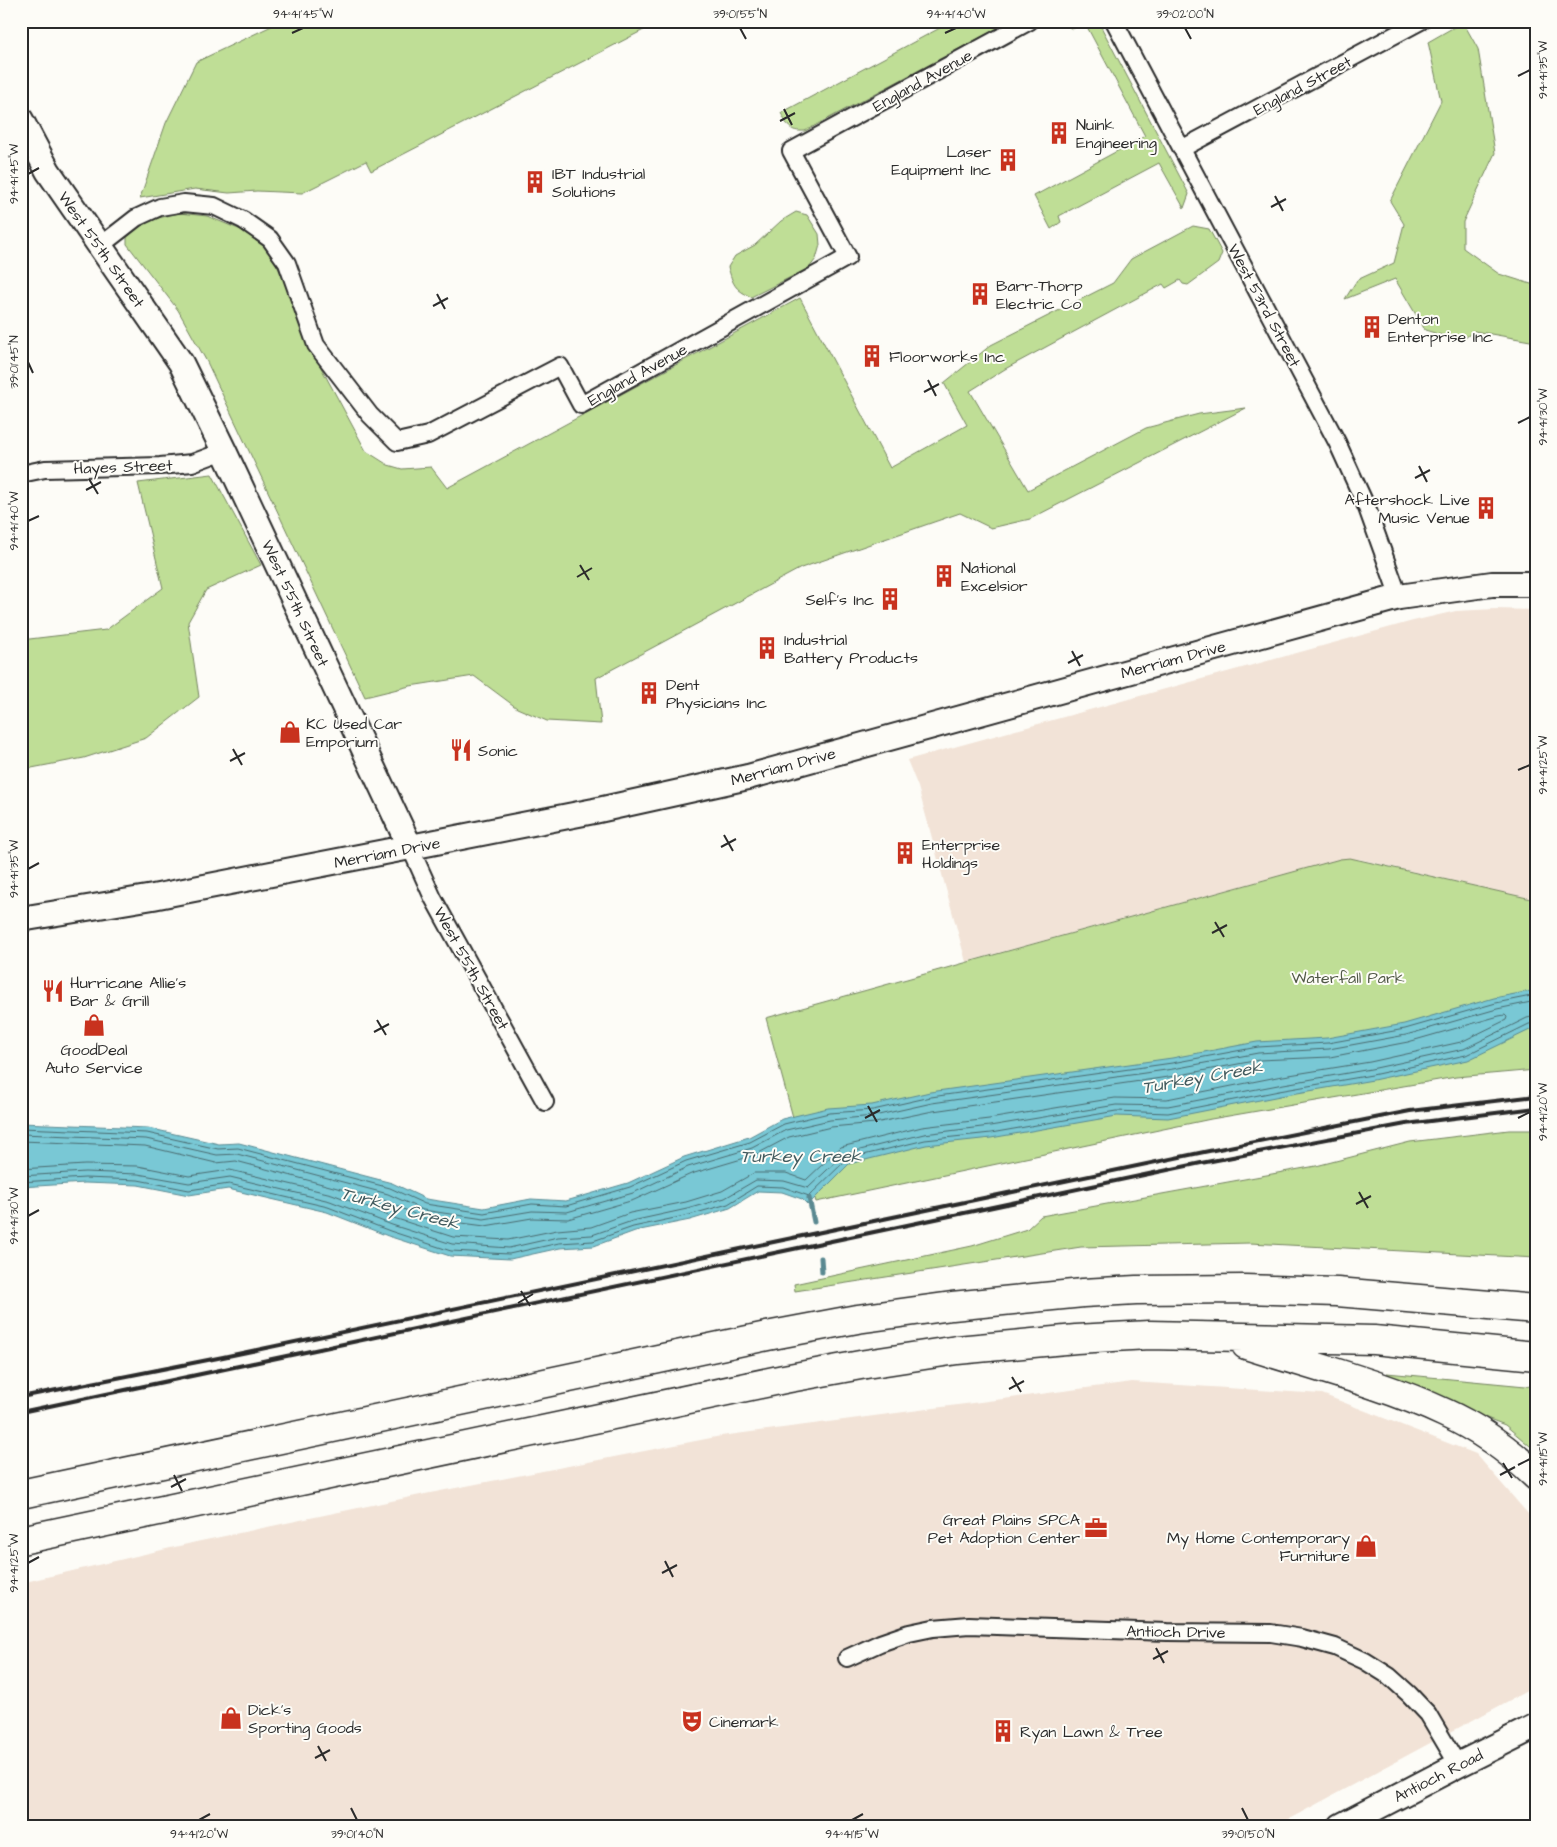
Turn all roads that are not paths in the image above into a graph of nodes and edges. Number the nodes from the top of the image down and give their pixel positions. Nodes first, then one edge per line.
1 (1030, 21) edge
2 (1114, 21) edge
3 (1421, 21) edge
4 (21, 120) edge
5 (1183, 148) junction
6 (100, 246) junction
7 (224, 452) junction
8 (21, 474) edge
9 (1536, 584) edge
10 (1399, 597) junction
11 (410, 847) junction
12 (21, 919) edge
13 (545, 1102) dead end
14 (1530, 1307) edge
15 (1216, 1335) junction
16 (1536, 1356) edge
17 (1536, 1476) edge
18 (21, 1494) edge
19 (21, 1540) edge
20 (847, 1658) dead end
21 (1536, 1726) edge
22 (1458, 1764) junction
23 (1341, 1826) edge

1 - 6 street, England Avenue
2 - 5 street, West 53rd Street
3 - 5 street, England Street
4 - 6 main road, West 55th Street
5 - 10 street, West 53rd Street
6 - 7 main road, West 55th Street
7 - 8 street, Hayes Street
7 - 11 main road, West 55th Street
9 - 10 main road, Merriam Drive
10 - 11 main road, Merriam Drive
11 - 12 main road, Merriam Drive
11 - 13 street, West 55th Street
14 - 18 highway
15 - 16 highway
15 - 17 highway
15 - 19 highway
20 - 22 street, Antioch Drive
21 - 22 main road, Antioch Road
22 - 23 main road, Antioch Road

